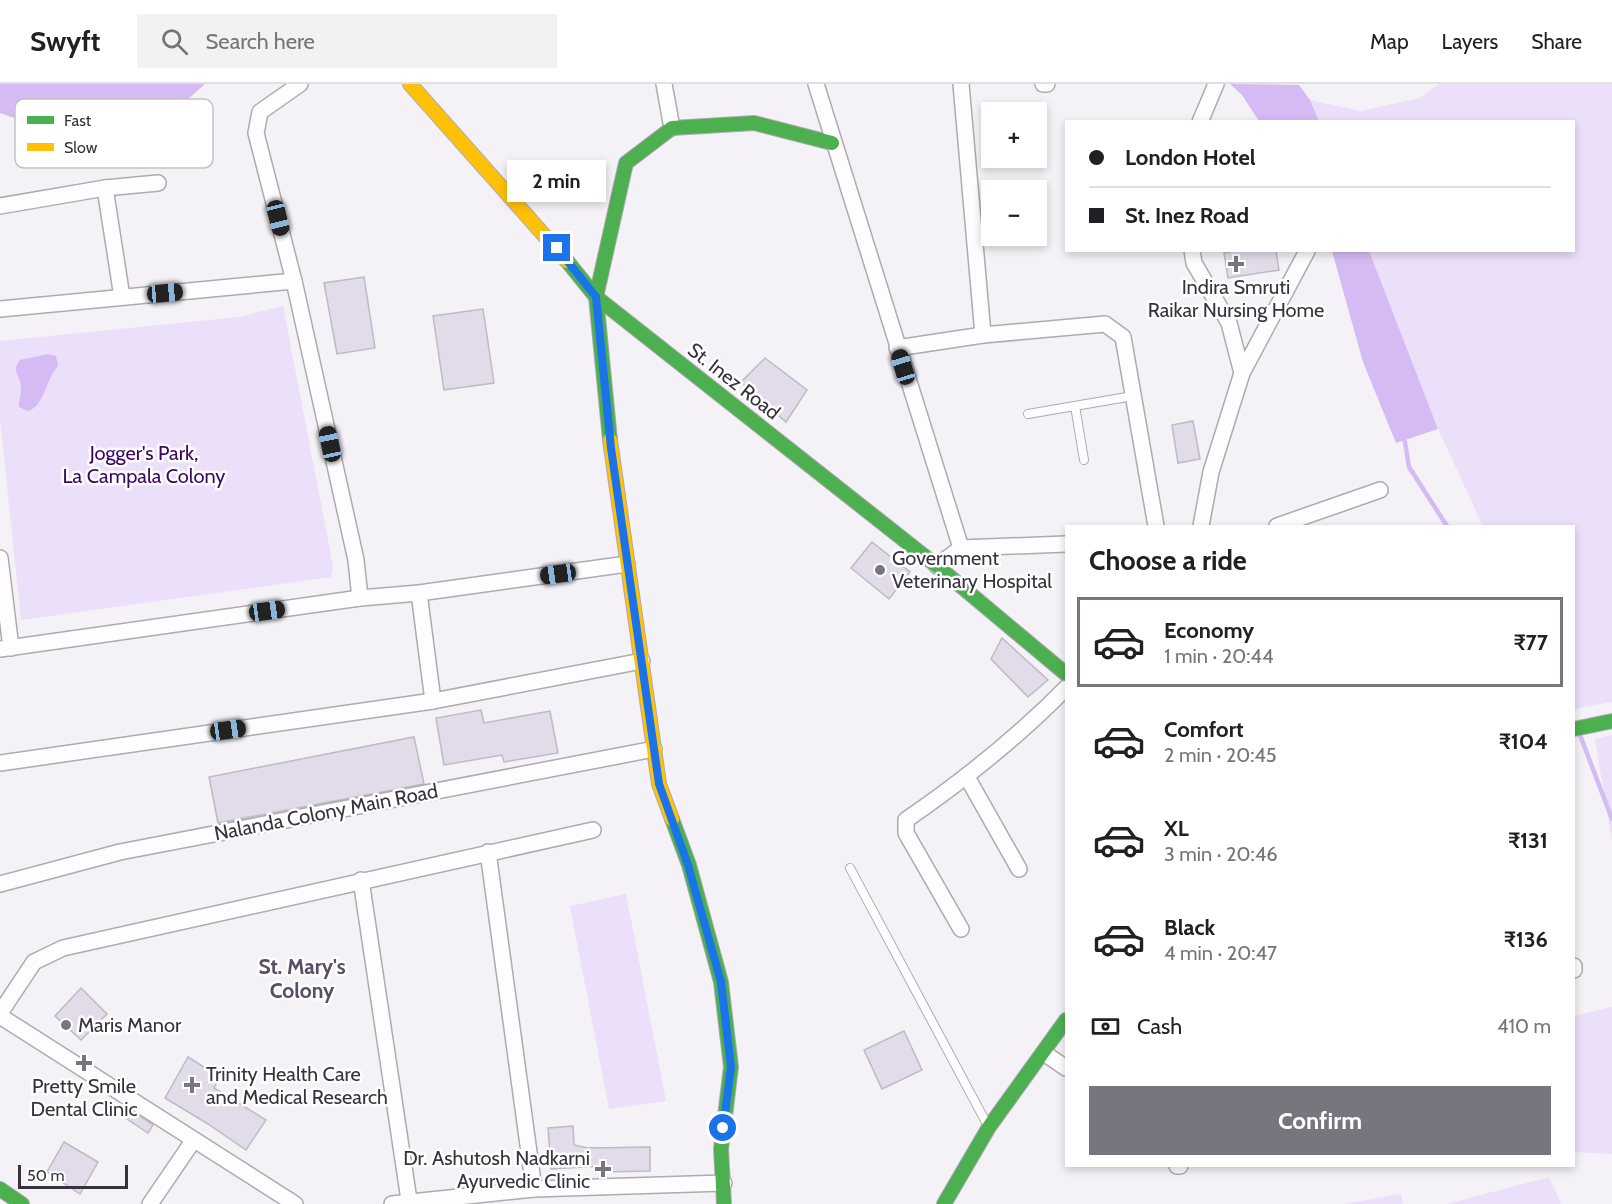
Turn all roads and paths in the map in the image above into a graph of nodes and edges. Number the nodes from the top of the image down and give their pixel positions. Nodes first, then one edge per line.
1 (300, 84) edge
2 (410, 84) edge
3 (664, 84) edge
4 (816, 84) edge
5 (961, 84) edge
6 (1212, 84) edge
7 (1201, 120) edge
8 (672, 128) junction
9 (832, 142) junction
10 (158, 183) dead end
11 (105, 188) junction
12 (0, 206) edge
13 (1192, 252) edge
14 (1305, 252) edge
15 (294, 281) junction
16 (122, 297) junction
17 (596, 297) junction
18 (0, 309) edge
19 (983, 335) junction
20 (897, 348) junction
21 (1242, 373) junction
22 (1133, 396) junction
23 (1076, 406) junction
24 (1028, 414) dead end
25 (1084, 460) dead end
26 (1380, 490) dead end
27 (1156, 525) edge
28 (1201, 525) edge
29 (1280, 525) edge
30 (1065, 544) edge
31 (960, 548) junction
32 (0, 558) edge
33 (627, 564) junction
34 (937, 566) junction
35 (419, 593) junction
36 (360, 598) junction
37 (6, 648) edge
38 (642, 661) junction
39 (1065, 673) edge
40 (1065, 689) edge
41 (433, 701) junction
42 (1612, 721) edge
43 (1575, 729) edge
44 (654, 749) junction
45 (0, 763) edge
46 (967, 777) junction
47 (593, 830) dead end
48 (488, 852) junction
49 (850, 868) dead end
50 (1019, 869) dead end
51 (361, 880) junction
52 (0, 884) edge
53 (961, 929) dead end
54 (0, 1014) edge
55 (1065, 1022) edge
56 (1044, 1053) junction
57 (1065, 1067) edge
58 (988, 1127) junction
59 (193, 1141) junction
60 (724, 1184) junction
61 (0, 1189) edge
62 (534, 1189) junction
63 (409, 1200) junction
64 (22, 1204) edge
65 (150, 1204) edge
66 (295, 1204) edge
67 (392, 1204) edge
68 (724, 1204) edge
69 (945, 1204) edge

1 - 15 street
2 - 17 street, St. Inez Road
3 - 8 street
4 - 9 street
5 - 19 street
6 - 7 street
8 - 9 street
8 - 17 street
9 - 20 street
10 - 11 street
11 - 12 street
11 - 16 street
13 - 21 street
14 - 21 street
15 - 16 street
15 - 36 street
16 - 18 street
17 - 33 street
17 - 34 street, St. Inez Road
19 - 20 street
19 - 22 street
20 - 31 street
21 - 28 street
22 - 23 lane
22 - 27 street
23 - 24 lane
23 - 25 lane
26 - 29 street
30 - 31 street
31 - 34 street
32 - 37 street
33 - 35 street
33 - 38 street
34 - 39 street, St. Inez Road
35 - 36 street
35 - 41 street
36 - 37 street
38 - 41 street
38 - 44 street
40 - 46 street
41 - 45 street
42 - 43 street
44 - 52 street, Nalanda Colony Main Road
44 - 60 street
46 - 50 street
46 - 53 street
47 - 48 street
48 - 51 street
48 - 62 street
49 - 58 lane
51 - 54 street
51 - 63 street
54 - 59 street
55 - 56 street
56 - 57 street
56 - 58 street
58 - 69 street
59 - 65 street
59 - 66 street
60 - 62 street
60 - 68 street
61 - 64 street
62 - 63 street
63 - 67 street

